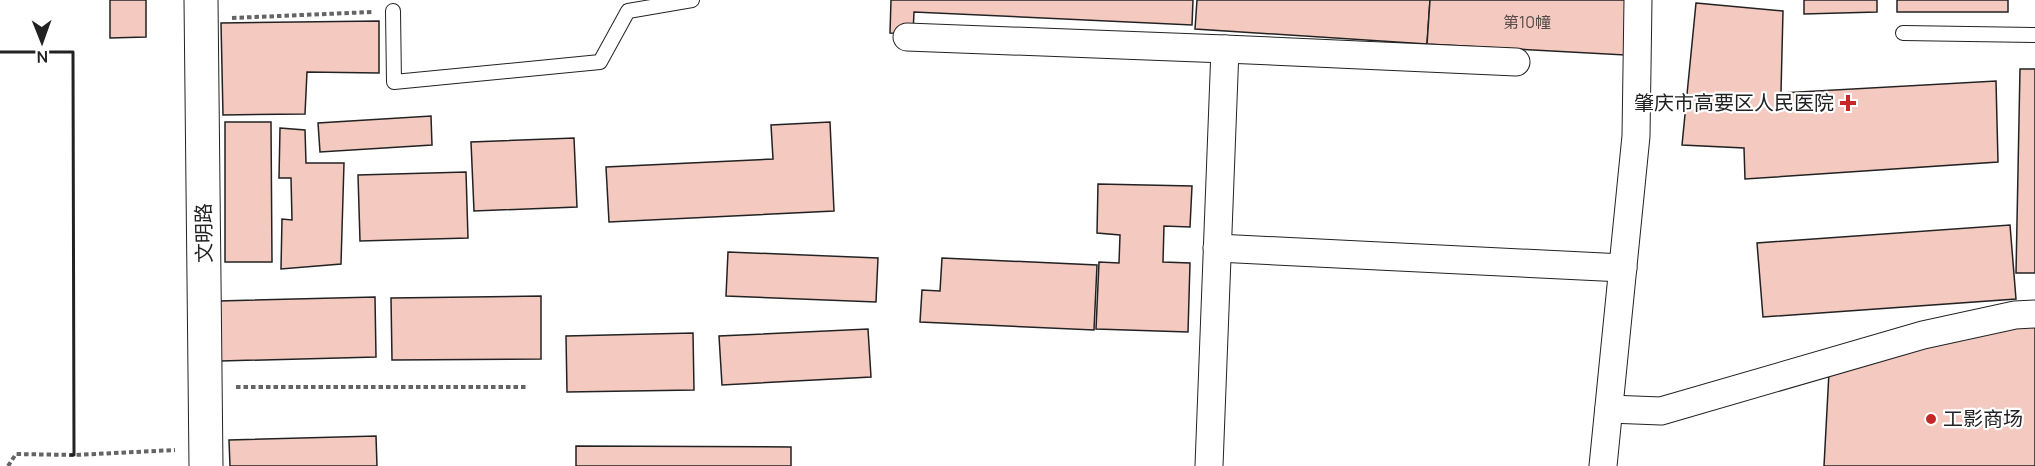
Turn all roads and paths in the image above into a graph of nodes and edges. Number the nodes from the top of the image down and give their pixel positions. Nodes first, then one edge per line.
1 (692, 0) edge
2 (1638, 0) edge
3 (202, 10) edge
4 (393, 11) joint
5 (1903, 33) dead end
6 (2035, 35) edge
7 (907, 37) dead end
8 (1225, 49) junction
9 (1516, 62) dead end
10 (1217, 248) junction
11 (1623, 268) junction
12 (2035, 314) edge
13 (205, 387) junction
14 (526, 387) dead end
15 (1609, 409) junction
16 (206, 457) edge
17 (8, 466) edge
18 (1209, 466) edge
19 (1604, 466) edge

1 - 4 lane
2 - 11 street
3 - 4 path
3 - 13 street, 文明路
5 - 6 lane
7 - 8 street
8 - 9 street
8 - 10 street
10 - 11 street
10 - 18 street
11 - 15 street
12 - 15 street
13 - 14 path
13 - 16 street, 文明路
15 - 19 street
16 - 17 path

